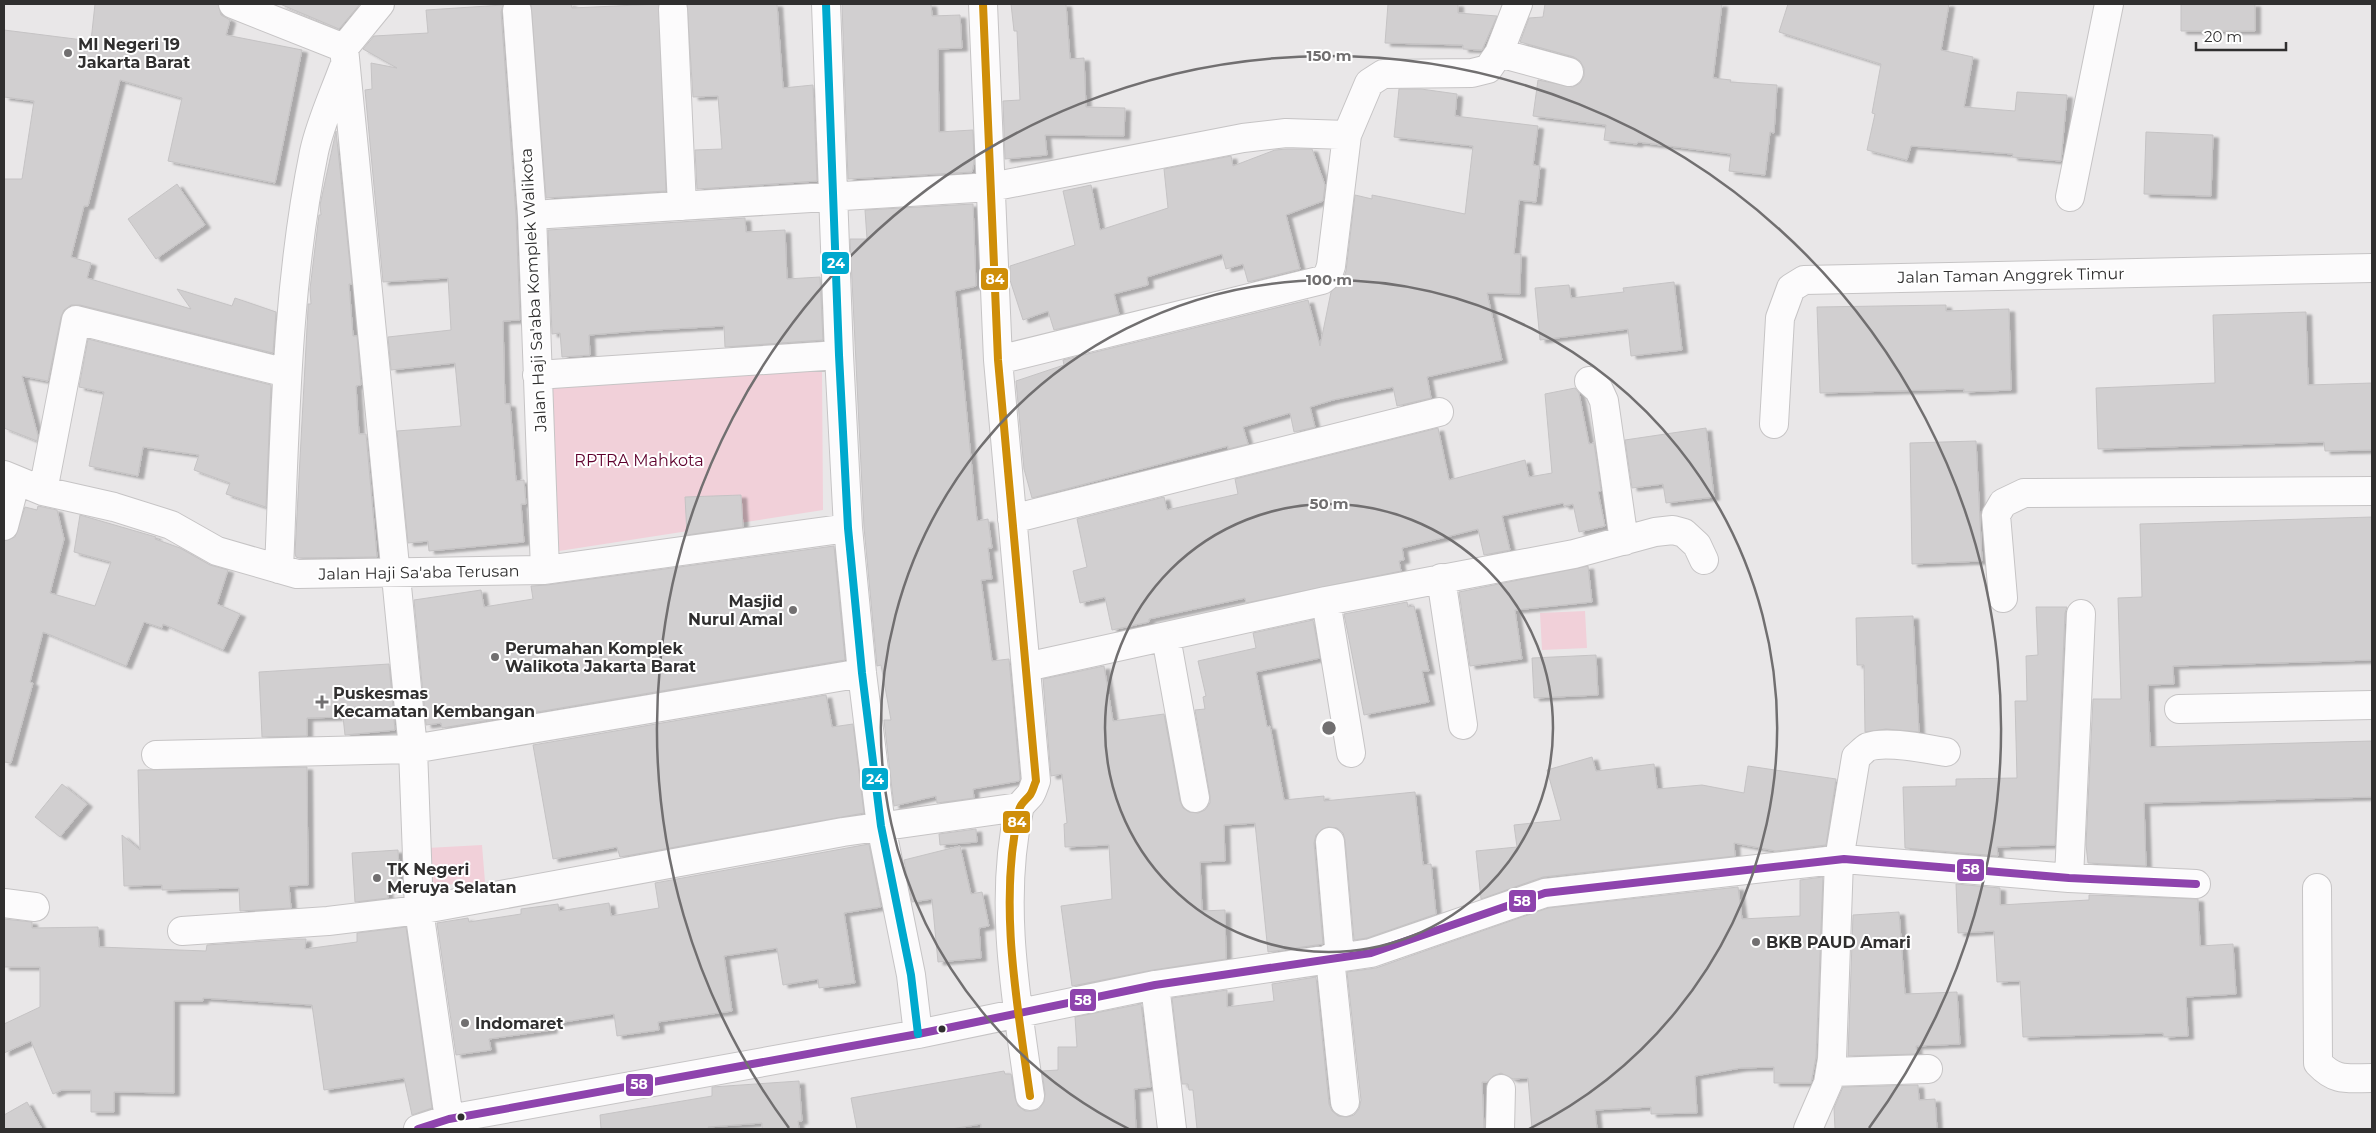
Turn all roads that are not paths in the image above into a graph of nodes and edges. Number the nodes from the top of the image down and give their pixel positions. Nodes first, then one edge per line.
1 (233, 4) edge
2 (380, 4) edge
3 (826, 4) edge
4 (983, 4) edge
5 (1518, 4) edge
6 (2109, 4) edge
7 (673, 9) dead end
8 (517, 11) dead end
9 (1499, 53) junction
10 (344, 55) junction
11 (1569, 72) dead end
12 (1347, 134) junction
13 (991, 188) junction
14 (834, 196) junction
15 (2070, 197) dead end
16 (682, 206) junction
17 (532, 216) junction
18 (2372, 268) edge
19 (839, 355) junction
20 (998, 360) junction
21 (287, 373) junction
22 (538, 375) junction
23 (1589, 381) dead end
24 (1439, 412) dead end
25 (1774, 424) dead end
26 (10, 477) edge
27 (43, 491) junction
28 (2372, 491) edge
29 (1012, 519) junction
30 (4, 526) edge
31 (848, 528) junction
32 (1624, 541) junction
33 (1704, 560) dead end
34 (279, 569) junction
35 (545, 570) junction
36 (396, 574) junction
37 (1442, 578) junction
38 (2003, 598) dead end
39 (1326, 601) junction
40 (2081, 614) dead end
41 (1166, 637) junction
42 (1026, 667) junction
43 (862, 674) junction
44 (2372, 705) edge
45 (2179, 709) dead end
46 (1463, 725) dead end
47 (413, 749) junction
48 (1946, 752) dead end
49 (1352, 753) dead end
50 (156, 755) dead end
51 (1195, 798) dead end
52 (1019, 807) junction
53 (881, 826) junction
54 (1330, 842) dead end
55 (1839, 860) junction
56 (2069, 878) junction
57 (2196, 884) dead end
58 (2317, 888) dead end
59 (4, 903) edge
60 (35, 907) dead end
61 (419, 910) junction
62 (182, 931) dead end
63 (1335, 958) junction
64 (1155, 985) junction
65 (1018, 1014) junction
66 (918, 1034) junction
67 (1928, 1068) dead end
68 (1830, 1072) junction
69 (2372, 1078) edge
70 (1501, 1089) dead end
71 (1030, 1096) dead end
72 (1346, 1102) dead end
73 (449, 1119) junction
74 (418, 1129) edge
75 (1172, 1129) edge
76 (1500, 1129) edge
77 (1808, 1129) edge

1 - 10 street
2 - 10 street
3 - 14 street
4 - 13 street
5 - 9 street
6 - 15 street
7 - 16 street
8 - 17 street, Jalan Haji Sa'aba Komplek Walikota
9 - 11 street
9 - 12 street
10 - 21 street
10 - 36 street
12 - 13 street
12 - 20 street
13 - 14 street
13 - 20 street
14 - 16 street
14 - 19 street
16 - 17 street
17 - 22 street, Jalan Haji Sa'aba Komplek Walikota
18 - 25 street, Jalan Taman Anggrek Timur
19 - 22 street
19 - 31 street
20 - 29 street
21 - 27 street
21 - 34 street
22 - 35 street, Jalan Haji Sa'aba Komplek Walikota
23 - 32 street
24 - 29 street
26 - 27 street, Jalan Haji Sa'aba Terusan
26 - 30 street
27 - 34 street, Jalan Haji Sa'aba Terusan
28 - 38 street
29 - 42 street
31 - 35 street, Jalan Haji Sa'aba Terusan
31 - 43 street
32 - 33 street
32 - 37 street
34 - 36 street, Jalan Haji Sa'aba Terusan
35 - 36 street, Jalan Haji Sa'aba Terusan
36 - 47 street
37 - 39 street
37 - 46 street
39 - 41 street
39 - 49 street
40 - 56 street
41 - 42 street
41 - 51 street
42 - 52 street
43 - 47 street
43 - 53 street
44 - 45 street
47 - 50 street
47 - 61 street
48 - 55 street
52 - 53 street
52 - 65 street
53 - 61 street
53 - 66 street
54 - 63 street
55 - 56 street
55 - 63 street
55 - 68 street
56 - 57 street
58 - 69 street
59 - 60 street
61 - 62 street
61 - 73 street
63 - 64 street
63 - 72 street
64 - 65 street
64 - 75 street
65 - 66 street
65 - 71 street
66 - 73 street
67 - 68 street
68 - 77 street
70 - 76 street
73 - 74 street

